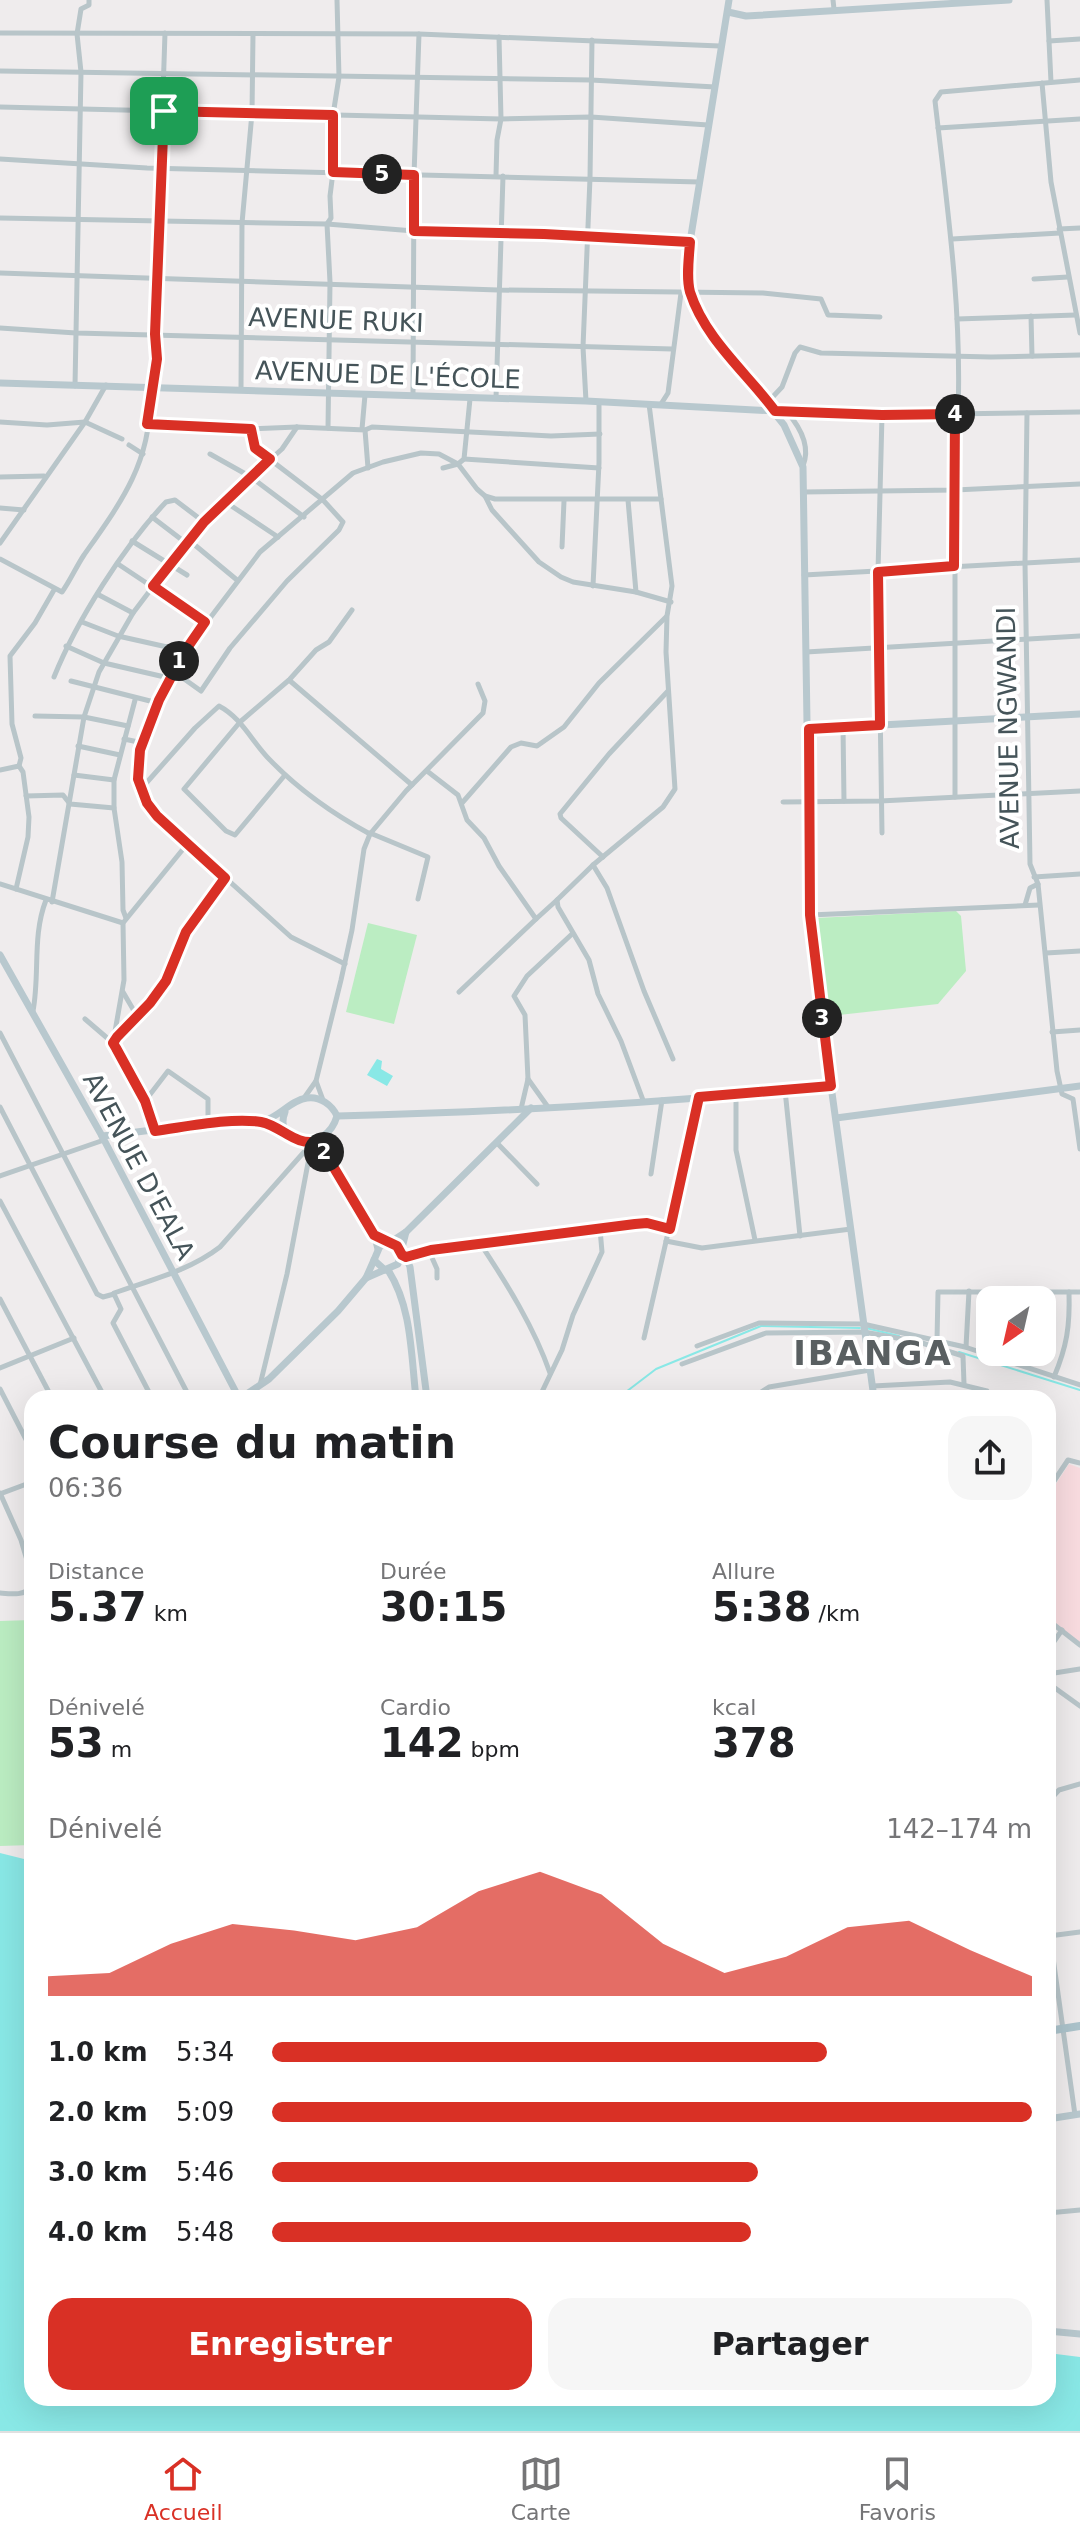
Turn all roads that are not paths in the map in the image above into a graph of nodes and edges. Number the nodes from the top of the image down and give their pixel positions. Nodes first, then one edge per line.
1 (89, 0) edge
2 (337, 0) edge
3 (729, 0) edge
4 (1009, 0) edge
5 (1047, 0) edge
6 (936, 2) edge
7 (833, 4) edge
8 (728, 12) junction
9 (0, 33) edge
10 (165, 33) junction
11 (77, 34) junction
12 (253, 34) junction
13 (419, 34) junction
14 (339, 35) junction
15 (499, 37) junction
16 (1080, 39) edge
17 (592, 40) junction
18 (1049, 41) junction
19 (720, 46) junction
20 (0, 71) edge
21 (81, 72) junction
22 (165, 73) junction
23 (252, 75) junction
24 (339, 77) junction
25 (417, 78) junction
26 (501, 80) junction
27 (591, 80) junction
28 (1080, 80) edge
29 (1051, 82) junction
30 (1042, 83) junction
31 (715, 87) junction
32 (0, 107) edge
33 (80, 108) junction
34 (164, 111) junction
35 (252, 113) junction
36 (333, 115) junction
37 (415, 116) junction
38 (591, 117) junction
39 (501, 119) junction
40 (1080, 119) edge
41 (1045, 122) junction
42 (708, 125) junction
43 (938, 128) junction
44 (0, 159) edge
45 (79, 164) junction
46 (161, 168) junction
47 (246, 169) junction
48 (333, 172) junction
49 (414, 175) junction
50 (500, 176) junction
51 (590, 178) junction
52 (700, 182) junction
53 (0, 218) edge
54 (78, 220) junction
55 (160, 223) junction
56 (242, 223) junction
57 (327, 224) junction
58 (1080, 228) edge
59 (414, 231) junction
60 (1060, 231) junction
61 (500, 233) junction
62 (588, 235) junction
63 (952, 239) junction
64 (690, 242) junction
65 (0, 273) edge
66 (76, 276) junction
67 (158, 277) junction
68 (1068, 277) junction
69 (1034, 279) dead end
70 (243, 280) junction
71 (330, 282) junction
72 (414, 286) junction
73 (498, 290) junction
74 (584, 290) junction
75 (681, 293) junction
76 (691, 293) junction
77 (1076, 315) junction
78 (1031, 316) junction
79 (880, 317) dead end
80 (957, 319) junction
81 (0, 328) edge
82 (76, 333) junction
83 (1080, 333) edge
84 (155, 334) junction
85 (243, 337) junction
86 (327, 339) junction
87 (413, 342) junction
88 (497, 345) junction
89 (583, 347) junction
90 (672, 349) junction
91 (1080, 355) edge
92 (959, 356) junction
93 (1032, 356) junction
94 (0, 383) edge
95 (106, 385) junction
96 (75, 387) junction
97 (154, 389) junction
98 (241, 391) junction
99 (329, 393) junction
100 (668, 393) junction
101 (365, 395) junction
102 (413, 396) junction
103 (496, 398) junction
104 (470, 399) junction
105 (586, 401) junction
106 (599, 402) junction
107 (768, 402) junction
108 (649, 404) junction
109 (661, 404) junction
110 (672, 405) junction
111 (775, 411) junction
112 (787, 412) junction
113 (1080, 412) edge
114 (1027, 413) junction
115 (957, 414) junction
116 (882, 415) junction
117 (0, 422) edge
118 (85, 422) junction
119 (147, 424) junction
120 (297, 427) junction
121 (328, 428) junction
122 (251, 429) junction
123 (364, 430) junction
124 (467, 431) junction
125 (600, 434) junction
126 (122, 439) dead end
127 (129, 445) dead end
128 (143, 454) junction
129 (210, 454) dead end
130 (270, 459) junction
131 (464, 459) junction
132 (458, 464) junction
133 (803, 467) junction
134 (368, 468) junction
135 (443, 468) dead end
136 (599, 468) junction
137 (45, 476) junction
138 (0, 477) edge
139 (251, 477) junction
140 (1080, 484) edge
141 (1026, 486) junction
142 (955, 490) junction
143 (881, 491) junction
144 (803, 492) junction
145 (485, 496) junction
146 (661, 499) junction
147 (323, 500) junction
148 (628, 500) junction
149 (224, 501) junction
150 (564, 501) junction
151 (597, 501) junction
152 (0, 508) edge
153 (25, 510) junction
154 (152, 517) junction
155 (304, 517) junction
156 (204, 522) junction
157 (278, 537) junction
158 (132, 541) junction
159 (0, 543) edge
160 (186, 543) junction
161 (562, 547) dead end
162 (0, 559) edge
163 (1080, 560) edge
164 (1025, 563) junction
165 (118, 564) junction
166 (169, 564) junction
167 (954, 566) junction
168 (878, 572) junction
169 (187, 575) dead end
170 (803, 575) junction
171 (237, 580) junction
172 (153, 586) junction
173 (593, 586) junction
174 (54, 590) junction
175 (636, 592) junction
176 (99, 595) junction
177 (671, 602) junction
178 (352, 610) dead end
179 (133, 613) junction
180 (667, 616) junction
181 (82, 622) junction
182 (205, 622) junction
183 (118, 636) junction
184 (1080, 636) edge
185 (1028, 640) junction
186 (955, 645) junction
187 (66, 646) junction
188 (878, 649) junction
189 (185, 651) junction
190 (805, 652) junction
191 (104, 663) junction
192 (173, 671) junction
193 (54, 677) dead end
194 (169, 678) junction
195 (289, 680) junction
196 (71, 681) dead end
197 (478, 684) dead end
198 (93, 687) junction
199 (669, 691) junction
200 (135, 700) junction
201 (158, 703) junction
202 (655, 704) junction
203 (670, 708) junction
204 (1080, 714) edge
205 (35, 716) dead end
206 (1029, 716) junction
207 (84, 717) junction
208 (956, 720) junction
209 (240, 722) junction
210 (880, 725) junction
211 (128, 726) junction
212 (843, 726) junction
213 (809, 729) junction
214 (124, 739) junction
215 (143, 743) junction
216 (78, 746) junction
217 (120, 755) junction
218 (19, 766) junction
219 (0, 770) edge
220 (427, 771) junction
221 (74, 775) junction
222 (285, 775) junction
223 (114, 780) junction
224 (412, 785) junction
225 (141, 789) junction
226 (1080, 791) edge
227 (1030, 794) junction
228 (26, 796) junction
229 (955, 797) junction
230 (808, 801) junction
231 (844, 801) junction
232 (880, 801) junction
233 (783, 802) dead end
234 (462, 803) junction
235 (70, 804) junction
236 (114, 808) junction
237 (370, 833) junction
238 (882, 833) dead end
239 (188, 843) junction
240 (603, 857) junction
241 (593, 865) junction
242 (1080, 874) edge
243 (1034, 877) junction
244 (225, 878) junction
245 (0, 884) edge
246 (1038, 884) junction
247 (16, 889) junction
248 (418, 899) dead end
249 (49, 901) junction
250 (556, 904) junction
251 (1025, 905) junction
252 (1039, 905) junction
253 (810, 915) junction
254 (536, 919) junction
255 (124, 920) junction
256 (572, 934) junction
257 (1080, 951) edge
258 (1046, 953) junction
259 (0, 955) edge
260 (345, 964) junction
261 (123, 991) junction
262 (459, 992) dead end
263 (32, 1012) junction
264 (137, 1016) junction
265 (85, 1019) dead end
266 (1080, 1030) edge
267 (1052, 1032) junction
268 (0, 1033) edge
269 (113, 1043) junction
270 (673, 1059) dead end
271 (528, 1079) junction
272 (316, 1081) junction
273 (831, 1086) junction
274 (1080, 1086) edge
275 (1061, 1088) junction
276 (785, 1090) junction
277 (736, 1095) junction
278 (699, 1097) junction
279 (303, 1099) junction
280 (662, 1099) junction
281 (643, 1100) junction
282 (145, 1101) junction
283 (323, 1101) junction
284 (0, 1107) edge
285 (548, 1107) junction
286 (531, 1108) junction
287 (521, 1109) junction
288 (285, 1112) junction
289 (337, 1116) junction
290 (836, 1118) junction
291 (261, 1122) junction
292 (208, 1123) junction
293 (155, 1131) junction
294 (286, 1133) junction
295 (103, 1138) junction
296 (317, 1141) junction
297 (303, 1142) junction
298 (497, 1143) junction
299 (1080, 1149) edge
300 (304, 1152) junction
301 (64, 1155) junction
302 (308, 1163) junction
303 (33, 1167) junction
304 (651, 1174) dead end
305 (0, 1176) edge
306 (537, 1184) dead end
307 (0, 1201) edge
308 (600, 1229) junction
309 (670, 1229) junction
310 (851, 1229) junction
311 (406, 1232) junction
312 (374, 1235) junction
313 (800, 1236) junction
314 (755, 1240) junction
315 (666, 1241) junction
316 (388, 1242) junction
317 (480, 1243) junction
318 (377, 1249) junction
319 (429, 1251) junction
320 (403, 1255) junction
321 (374, 1260) junction
322 (386, 1270) junction
323 (172, 1271) junction
324 (366, 1278) junction
325 (437, 1278) dead end
326 (133, 1286) junction
327 (969, 1291) junction
328 (976, 1292) edge
329 (1069, 1292) junction
330 (1080, 1292) edge
331 (1056, 1293) edge
332 (114, 1294) junction
333 (0, 1299) edge
334 (863, 1328) junction
335 (74, 1338) junction
336 (644, 1338) dead end
337 (937, 1340) junction
338 (697, 1346) dead end
339 (966, 1347) junction
340 (976, 1350) edge
341 (30, 1355) junction
342 (682, 1364) dead end
343 (1025, 1366) edge
344 (0, 1368) edge
345 (870, 1370) junction
346 (551, 1374) junction
347 (1054, 1377) junction
348 (964, 1384) junction
349 (260, 1385) junction
350 (1080, 1385) edge
351 (872, 1386) junction
352 (0, 1389) edge
353 (48, 1390) edge
354 (101, 1390) edge
355 (148, 1390) edge
356 (186, 1390) edge
357 (236, 1390) edge
358 (252, 1390) edge
359 (415, 1390) edge
360 (426, 1390) edge
361 (543, 1390) edge
362 (764, 1390) edge
363 (873, 1390) edge
364 (984, 1390) edge
365 (24, 1436) edge
366 (1080, 1463) edge
367 (1056, 1478) edge
368 (24, 1485) edge
369 (0, 1494) edge
370 (24, 1550) edge
371 (24, 1590) edge
372 (0, 1593) edge
373 (1056, 1626) edge
374 (1062, 1630) junction
375 (1056, 1639) edge
376 (1080, 1645) edge
377 (1080, 1669) edge
378 (1056, 1673) edge
379 (1056, 1689) edge
380 (1080, 1706) edge
381 (1080, 1784) edge
382 (1056, 1793) edge
383 (1080, 1932) edge
384 (1056, 1935) edge
385 (1056, 1982) edge
386 (1080, 2026) edge
387 (1063, 2028) junction
388 (1056, 2029) edge
389 (1078, 2114) edge
390 (1056, 2118) edge
391 (1080, 2210) edge
392 (1056, 2212) edge
393 (1056, 2332) edge
394 (1080, 2334) edge

1 - 11 street
2 - 14 street
3 - 8 street
4 - 6 street
5 - 18 street
6 - 7 street
7 - 8 street
8 - 19 street
9 - 11 street
10 - 11 street
10 - 12 street
10 - 22 street
11 - 21 street
12 - 14 street
12 - 23 street
13 - 14 street
13 - 15 street
13 - 25 street
14 - 24 street
15 - 17 street
15 - 26 street
16 - 18 street
17 - 19 street
17 - 27 street
18 - 29 street
19 - 31 street
20 - 21 street
21 - 22 street
21 - 33 street
22 - 23 street
22 - 34 street
23 - 24 street
23 - 35 street
24 - 25 street
24 - 36 street
25 - 26 street
25 - 37 street
26 - 27 street
26 - 39 street
27 - 31 street
27 - 38 street
28 - 29 street
29 - 30 street
30 - 41 street
30 - 43 street
31 - 42 street
32 - 33 street
33 - 34 street
33 - 45 street
34 - 35 street
34 - 46 street
35 - 36 street
35 - 47 street
36 - 37 street
36 - 48 street
37 - 39 street
37 - 49 street
38 - 39 street
38 - 42 street
38 - 51 street
39 - 50 street
40 - 41 street
41 - 43 street
41 - 60 street
42 - 52 street
43 - 63 street
44 - 45 street
45 - 46 street
45 - 54 street
46 - 47 street
46 - 55 street
47 - 48 street
47 - 56 street
48 - 49 street
48 - 57 street
49 - 50 street
49 - 59 street
50 - 51 street
50 - 61 street
51 - 52 street
51 - 62 street
52 - 64 street
53 - 54 street
54 - 55 street
54 - 66 street
55 - 56 street
55 - 67 street
56 - 57 street
56 - 70 street
57 - 59 street
57 - 71 street
58 - 60 street
59 - 61 street
59 - 72 street
60 - 63 street
60 - 68 street
61 - 62 street
61 - 73 street
62 - 64 street
62 - 74 street
63 - 80 street
64 - 76 street
65 - 66 street
66 - 67 street
66 - 82 street
67 - 70 street
67 - 84 street
68 - 69 street
68 - 77 street
70 - 71 street
70 - 85 street
71 - 72 street
71 - 86 street
72 - 73 street
72 - 87 street
73 - 74 street
73 - 88 street
74 - 75 street
74 - 89 street
75 - 76 street
75 - 90 street
76 - 79 street
76 - 107 street
77 - 78 street
77 - 83 street
78 - 80 street
78 - 93 street
80 - 92 street
81 - 82 street, AVENUE RUKI
82 - 84 street, AVENUE RUKI
82 - 96 street
84 - 85 street, AVENUE RUKI
84 - 97 street
85 - 86 street, AVENUE RUKI
85 - 98 street
86 - 87 street, AVENUE RUKI
86 - 99 street
87 - 88 street, AVENUE RUKI
87 - 102 street
88 - 89 street, AVENUE RUKI
88 - 103 street
89 - 90 street, AVENUE RUKI
89 - 105 street
90 - 100 street
91 - 93 street
92 - 93 street
92 - 107 street
92 - 115 street
94 - 96 street, AVENUE DE L'ÉCOLE
95 - 96 street, AVENUE DE L'ÉCOLE
95 - 97 street, AVENUE DE L'ÉCOLE
95 - 118 street
97 - 98 street, AVENUE DE L'ÉCOLE
97 - 119 street
98 - 99 street, AVENUE DE L'ÉCOLE
99 - 101 street, AVENUE DE L'ÉCOLE
99 - 121 street
100 - 109 street
100 - 110 street
101 - 102 street, AVENUE DE L'ÉCOLE
101 - 123 street
102 - 104 street, AVENUE DE L'ÉCOLE
103 - 104 street, AVENUE DE L'ÉCOLE
103 - 105 street, AVENUE DE L'ÉCOLE
104 - 124 street
105 - 106 street, AVENUE DE L'ÉCOLE
106 - 108 street, AVENUE DE L'ÉCOLE
106 - 125 street
107 - 111 street
108 - 109 street, AVENUE DE L'ÉCOLE
108 - 146 street
109 - 110 street, AVENUE DE L'ÉCOLE
110 - 111 street, AVENUE DE L'ÉCOLE
111 - 112 street
111 - 133 street
112 - 116 street
112 - 133 street
113 - 114 street
114 - 115 street
114 - 141 street, AVENUE NGWANDI
115 - 116 street
115 - 142 street
116 - 143 street
117 - 118 street
118 - 126 street
118 - 137 street
119 - 122 street
119 - 128 street
120 - 121 street
120 - 122 street
120 - 130 street
121 - 123 street
122 - 130 street
123 - 124 street
123 - 134 street
124 - 125 street
124 - 131 street
125 - 136 street
127 - 128 street
128 - 174 street
129 - 139 street
130 - 139 street
130 - 147 street
131 - 132 street
131 - 136 street
132 - 134 street
132 - 135 street
132 - 145 street
133 - 144 street
134 - 147 street
136 - 151 street
137 - 138 street
137 - 153 street
139 - 149 street
139 - 155 street
140 - 141 street
141 - 142 street
141 - 164 street, AVENUE NGWANDI
142 - 143 street
142 - 167 street
143 - 144 street
143 - 168 street
144 - 170 street
145 - 150 street
145 - 173 street
146 - 148 street
146 - 177 street
147 - 155 street
147 - 192 street
148 - 151 street
148 - 175 street
149 - 156 street
149 - 157 street
150 - 151 street
150 - 161 street
151 - 173 street
152 - 153 street
153 - 159 street
154 - 156 street
154 - 158 street
154 - 160 street
155 - 157 street
156 - 160 street
157 - 171 street
158 - 165 street
158 - 166 street
160 - 166 street
160 - 171 street
162 - 174 street
163 - 164 street
164 - 167 street
164 - 185 street, AVENUE NGWANDI
165 - 172 street
165 - 176 street
166 - 169 street
166 - 172 street
167 - 168 street
167 - 186 street
168 - 170 street
168 - 188 street
170 - 190 street
171 - 182 street
172 - 179 street
172 - 182 street
173 - 175 street
174 - 218 street
175 - 177 street
176 - 179 street
176 - 181 street
177 - 180 street
178 - 195 street
179 - 183 street
180 - 199 street
180 - 234 street
181 - 183 street
181 - 187 street
182 - 189 street
183 - 189 street
183 - 191 street
184 - 185 street
185 - 186 street
185 - 206 street, AVENUE NGWANDI
186 - 188 street
186 - 208 street
187 - 191 street
187 - 193 street
188 - 190 street
188 - 210 street
189 - 192 street
190 - 213 street
191 - 194 street
191 - 198 street
192 - 194 street
194 - 201 street
195 - 209 street
195 - 224 street
196 - 198 street
197 - 220 street
198 - 200 street
198 - 207 street
199 - 202 street
199 - 203 street
200 - 201 street
200 - 211 street
201 - 215 street
202 - 203 street
202 - 240 street
203 - 240 street
204 - 206 street
205 - 207 street
206 - 208 street
206 - 227 street, AVENUE NGWANDI
207 - 211 street
207 - 216 street
208 - 210 street
208 - 229 street
209 - 222 street
209 - 222 street
209 - 225 street
210 - 212 street
210 - 232 street
211 - 214 street
212 - 213 street
212 - 231 street
213 - 230 street
214 - 215 street
214 - 217 street
215 - 225 street
216 - 217 street
216 - 221 street
217 - 223 street
218 - 219 street
218 - 228 street
220 - 224 street
220 - 234 street
221 - 223 street
221 - 235 street
222 - 237 street
223 - 236 street
224 - 237 street
225 - 239 street
226 - 227 street
227 - 229 street
227 - 243 street, AVENUE NGWANDI
228 - 235 street
228 - 247 street
229 - 232 street
230 - 231 street
230 - 233 street
230 - 253 street
231 - 232 street
232 - 238 street
234 - 254 street
235 - 236 street
235 - 249 street
236 - 255 street
237 - 248 street
237 - 260 street
239 - 244 street
239 - 255 street
240 - 241 street
241 - 250 street
241 - 270 street
242 - 243 street
243 - 246 street, AVENUE NGWANDI
244 - 260 street
244 - 264 street
245 - 247 street
246 - 251 street
246 - 252 street, AVENUE NGWANDI
247 - 249 street
249 - 255 street
249 - 263 street
250 - 254 street
250 - 256 street
251 - 252 street
251 - 253 street
252 - 258 street, AVENUE NGWANDI
253 - 273 street
254 - 262 street
255 - 261 street
256 - 271 street
256 - 281 street
257 - 258 street
258 - 267 street, AVENUE NGWANDI
259 - 263 street, AVENUE D'EALA
260 - 272 street
261 - 264 street
261 - 269 street
263 - 295 street, AVENUE D'EALA
264 - 269 street
265 - 269 street
266 - 267 street
267 - 275 street, AVENUE NGWANDI
268 - 301 street
269 - 282 street
271 - 285 street
271 - 287 street
272 - 279 street
272 - 283 street
273 - 276 street
273 - 290 street
274 - 275 street
275 - 290 street
275 - 299 street, AVENUE NGWANDI
276 - 277 street
276 - 313 street
277 - 278 street
277 - 314 street
278 - 280 street
278 - 309 street
279 - 283 street
279 - 288 street
280 - 281 street
280 - 304 street
281 - 285 street
282 - 292 street
282 - 293 street
283 - 289 street
284 - 303 street
285 - 286 street
286 - 287 street
286 - 298 street
287 - 289 street
288 - 291 street
288 - 294 street
289 - 296 street
290 - 310 street
291 - 292 street
291 - 294 street
292 - 293 street
293 - 295 street
294 - 297 street
295 - 301 street
295 - 323 street, AVENUE D'EALA
296 - 297 street
296 - 302 street
296 - 312 street
297 - 300 street
298 - 306 street
298 - 311 street
300 - 302 street
300 - 323 street
301 - 303 street
301 - 326 street
302 - 349 street
303 - 305 street
303 - 332 street
307 - 335 street
308 - 309 street
308 - 317 street
308 - 346 street
309 - 315 street
310 - 313 street
310 - 334 street
311 - 316 street
311 - 320 street
312 - 316 street
312 - 318 street
313 - 314 street
314 - 315 street
315 - 336 street
316 - 318 street
316 - 320 street
317 - 319 street
317 - 346 street
318 - 321 street
319 - 320 street
319 - 325 street
320 - 322 street
320 - 360 street
321 - 322 street
321 - 324 street
322 - 324 street
322 - 359 street
323 - 326 street
323 - 357 street, AVENUE D'EALA
324 - 349 street
326 - 332 street
326 - 356 street
327 - 328 street
327 - 337 street
327 - 339 street
329 - 330 street
329 - 331 street
329 - 347 street
332 - 355 street
333 - 341 street
334 - 337 street
334 - 338 street
334 - 342 street
334 - 345 street
334 - 348 street
335 - 341 street
335 - 354 street
337 - 339 street
339 - 340 street
341 - 344 street
341 - 353 street
343 - 347 street
345 - 351 street
345 - 362 street
346 - 361 street
347 - 350 street
348 - 351 street
348 - 364 street
349 - 358 street
351 - 363 street
352 - 365 street
366 - 367 street
368 - 369 street
369 - 370 street
371 - 372 street
373 - 374 street
374 - 375 street
374 - 376 street
377 - 378 street
379 - 380 street
381 - 382 street
383 - 384 street
385 - 387 street
386 - 387 main road
387 - 388 main road
387 - 389 street
389 - 390 street
391 - 392 street
393 - 394 street

